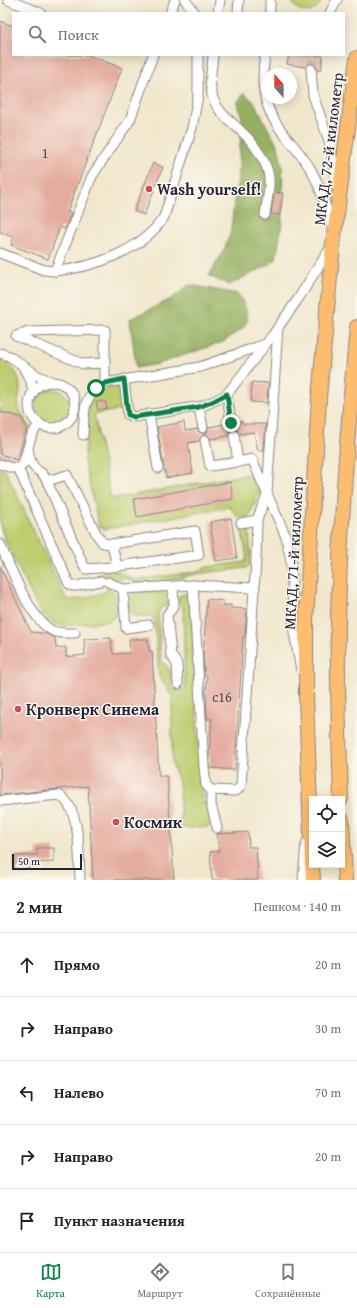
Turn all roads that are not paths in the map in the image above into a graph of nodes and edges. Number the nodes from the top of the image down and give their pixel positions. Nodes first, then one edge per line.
1 (8, 0) edge
2 (175, 0) edge
3 (184, 0) edge
4 (220, 0) edge
5 (239, 0) edge
6 (270, 0) edge
7 (337, 0) edge
8 (38, 12) edge
9 (170, 12) edge
10 (194, 12) edge
11 (218, 12) edge
12 (238, 12) dead end
13 (270, 12) edge
14 (331, 12) edge
15 (151, 56) edge
16 (198, 56) edge
17 (213, 56) edge
18 (264, 56) edge
19 (357, 58) edge
20 (311, 69) tunnel mouth
21 (339, 195) junction
22 (265, 215) dead end
23 (334, 240) junction
24 (0, 253) edge
25 (54, 271) junction
26 (278, 327) junction
27 (357, 327) edge
28 (265, 344) junction
29 (0, 353) edge
30 (105, 362) junction
31 (22, 365) junction
32 (124, 379) junction
33 (55, 382) junction
34 (106, 383) junction
35 (33, 393) junction
36 (227, 394) junction
37 (199, 407) junction
38 (149, 414) junction
39 (39, 423) junction
40 (231, 423) dead end
41 (203, 428) dead end
42 (83, 435) dead end
43 (234, 435) dead end
44 (205, 440) dead end
45 (28, 449) junction
46 (238, 462) junction
47 (0, 464) edge
48 (18, 468) junction
49 (158, 468) dead end
50 (47, 481) junction
51 (267, 494) junction
52 (257, 520) junction
53 (241, 523) dead end
54 (112, 544) junction
55 (1, 547) edge
56 (117, 567) junction
57 (193, 585) junction
58 (173, 587) junction
59 (255, 588) junction
60 (123, 589) junction
61 (149, 625) dead end
62 (75, 633) dead end
63 (178, 684) dead end
64 (306, 696) junction
65 (211, 790) junction
66 (310, 794) junction
67 (341, 796) edge
68 (0, 801) edge
69 (217, 828) dead end
70 (311, 832) edge
71 (343, 832) edge
72 (312, 868) edge
73 (80, 880) edge
74 (303, 880) edge
75 (313, 880) edge
76 (345, 880) edge

1 - 8 street
2 - 9 street
3 - 10 street
4 - 11 street
5 - 12 street
6 - 13 street
7 - 14 street
15 - 25 street
16 - 25 street
17 - 22 street
18 - 23 street
19 - 21 highway, МКАД, 72-й километр
20 - 21 street
21 - 23 highway, МКАД, 72-й километр
23 - 26 street
23 - 64 highway, МКАД, 71-й километр
24 - 25 street
26 - 28 street
26 - 51 street
27 - 67 highway
28 - 32 street
28 - 36 street
29 - 31 street
30 - 30 street
30 - 34 street
31 - 33 street
31 - 35 street
32 - 34 street
32 - 38 street
33 - 35 street
33 - 39 street
34 - 42 street
35 - 39 street
36 - 37 street
36 - 40 street
37 - 38 street
37 - 41 street
38 - 49 street
39 - 45 street
43 - 46 street
44 - 46 street
45 - 48 street
45 - 50 street
46 - 51 street
47 - 48 street
48 - 60 street
50 - 54 street
50 - 56 street
51 - 52 street
51 - 64 street
52 - 53 street
52 - 59 street
54 - 56 street
54 - 56 street
55 - 62 street
57 - 58 street
57 - 59 street
57 - 65 street
58 - 60 street
58 - 63 street
59 - 65 street
60 - 61 street
64 - 66 highway, МКАД, 71-й километр
65 - 69 street
66 - 70 highway, МКАД, 71-й километр
66 - 74 street
68 - 73 street
71 - 76 highway
72 - 75 highway, МКАД, 71-й километр

